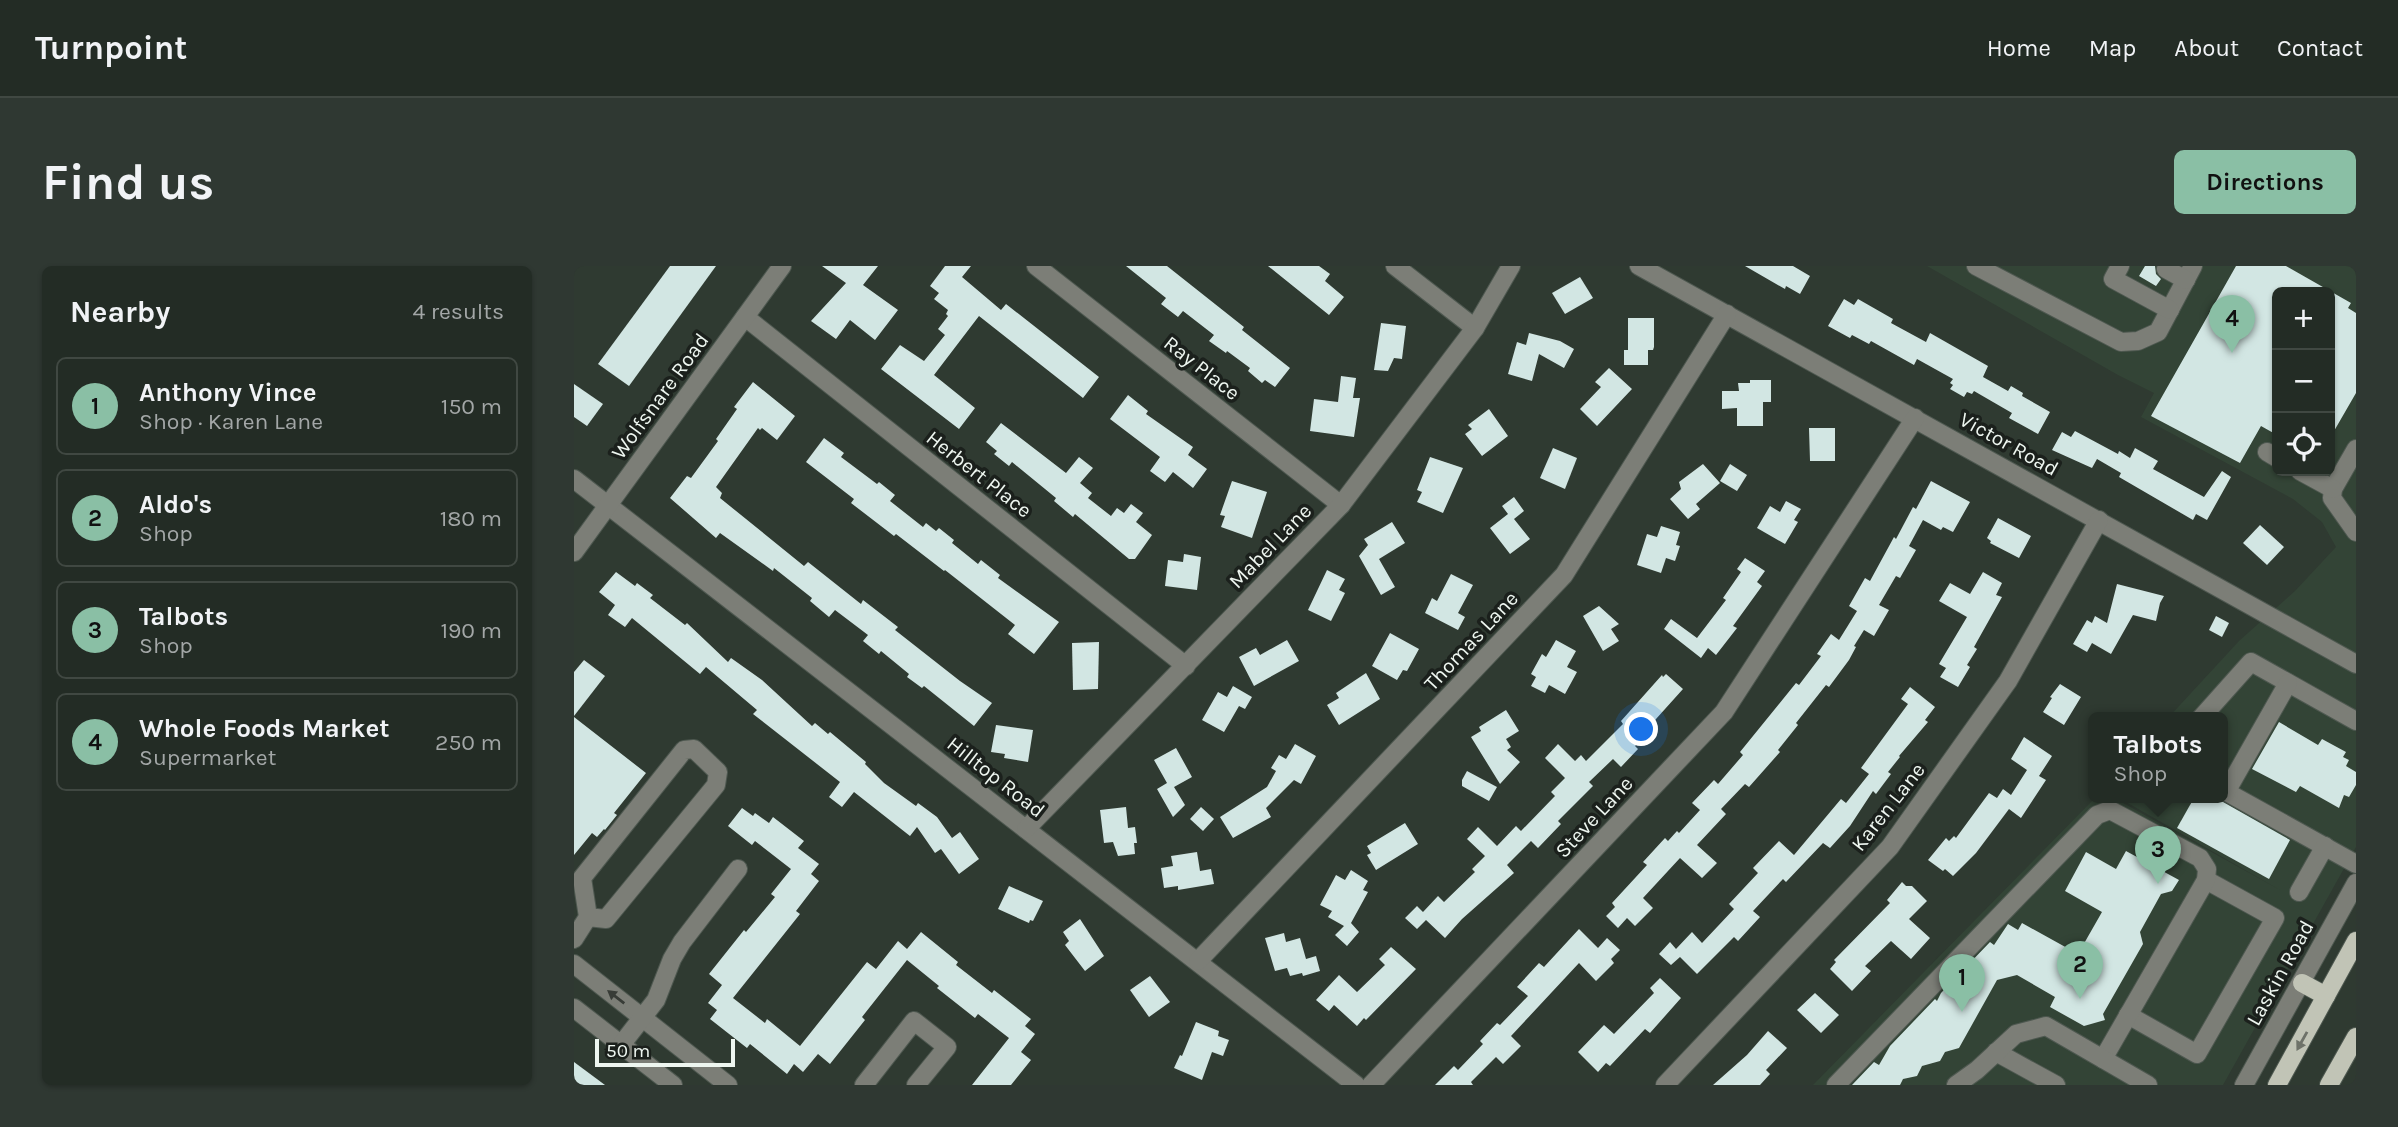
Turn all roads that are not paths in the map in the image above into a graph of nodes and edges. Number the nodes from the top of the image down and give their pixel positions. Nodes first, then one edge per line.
1 (782, 266) edge
2 (1036, 266) edge
3 (1395, 266) edge
4 (1511, 266) edge
5 (1639, 266) edge
6 (1976, 266) edge
7 (2120, 266) edge
8 (2166, 269) dead end
9 (2190, 273) edge
10 (2170, 310) junction
11 (1727, 314) junction
12 (745, 317) junction
13 (1475, 328) junction
14 (1915, 418) junction
15 (2356, 449) edge
16 (2309, 476) edge
17 (574, 479) edge
18 (2333, 489) junction
19 (609, 504) junction
20 (1340, 505) junction
21 (2099, 520) junction
22 (2356, 532) edge
23 (574, 552) edge
24 (2356, 664) edge
25 (1186, 666) junction
26 (2288, 683) junction
27 (2206, 712) edge
28 (2356, 721) edge
29 (2228, 784) edge
30 (2228, 793) edge
31 (1026, 829) junction
32 (2325, 846) junction
33 (2356, 864) edge
34 (738, 869) dead end
35 (2206, 880) junction
36 (2356, 883) edge
37 (2299, 892) dead end
38 (588, 917) junction
39 (574, 939) edge
40 (2356, 941) edge
41 (1198, 961) junction
42 (574, 964) edge
43 (2302, 983) junction
44 (2326, 996) junction
45 (574, 1008) edge
46 (2128, 1015) junction
47 (643, 1018) junction
48 (2356, 1037) edge
49 (621, 1045) junction
50 (1996, 1052) junction
51 (2103, 1059) junction
52 (673, 1085) edge
53 (728, 1085) edge
54 (864, 1085) edge
55 (916, 1085) edge
56 (1356, 1085) edge
57 (1371, 1085) edge
58 (1665, 1085) edge
59 (1836, 1085) edge
60 (1956, 1085) edge
61 (2056, 1085) edge
62 (2148, 1085) edge
63 (2244, 1085) edge
64 (2277, 1085) edge
65 (2329, 1085) edge

1 - 12 street, Wolfsnare Road
2 - 20 street, Ray Place
3 - 13 street
4 - 13 street, Mabel Lane
5 - 11 street, Victor Road
6 - 10 street
7 - 10 street
8 - 9 street
9 - 10 street
11 - 14 street, Victor Road
11 - 41 street, Thomas Lane
12 - 19 street, Wolfsnare Road
12 - 25 street, Herbert Place
13 - 20 street, Mabel Lane
14 - 21 street, Victor Road
14 - 57 street, Steve Lane
15 - 18 street
16 - 18 street
17 - 19 street, Hilltop Road
18 - 22 street
19 - 23 street, Wolfsnare Road
19 - 31 street, Hilltop Road
20 - 25 street, Mabel Lane
21 - 24 street, Victor Road
21 - 58 street, Karen Lane
25 - 31 street, Mabel Lane
26 - 27 street
26 - 28 street
26 - 29 street
30 - 32 street
31 - 41 street, Hilltop Road
32 - 33 street
32 - 37 street
34 - 47 street
35 - 46 street
35 - 46 street
35 - 59 street
36 - 43 street, Laskin Road
38 - 38 street
38 - 39 street
40 - 44 main road
41 - 56 street, Hilltop Road
47 -> 42 street
43 - 44 main road
43 - 63 street, Laskin Road
44 -> 64 main road
45 - 49 street
46 - 51 street
47 - 49 street
47 - 53 street
48 - 65 main road
49 - 52 street
50 - 51 street
50 - 60 street
50 - 61 street
51 - 62 street
54 - 55 street

